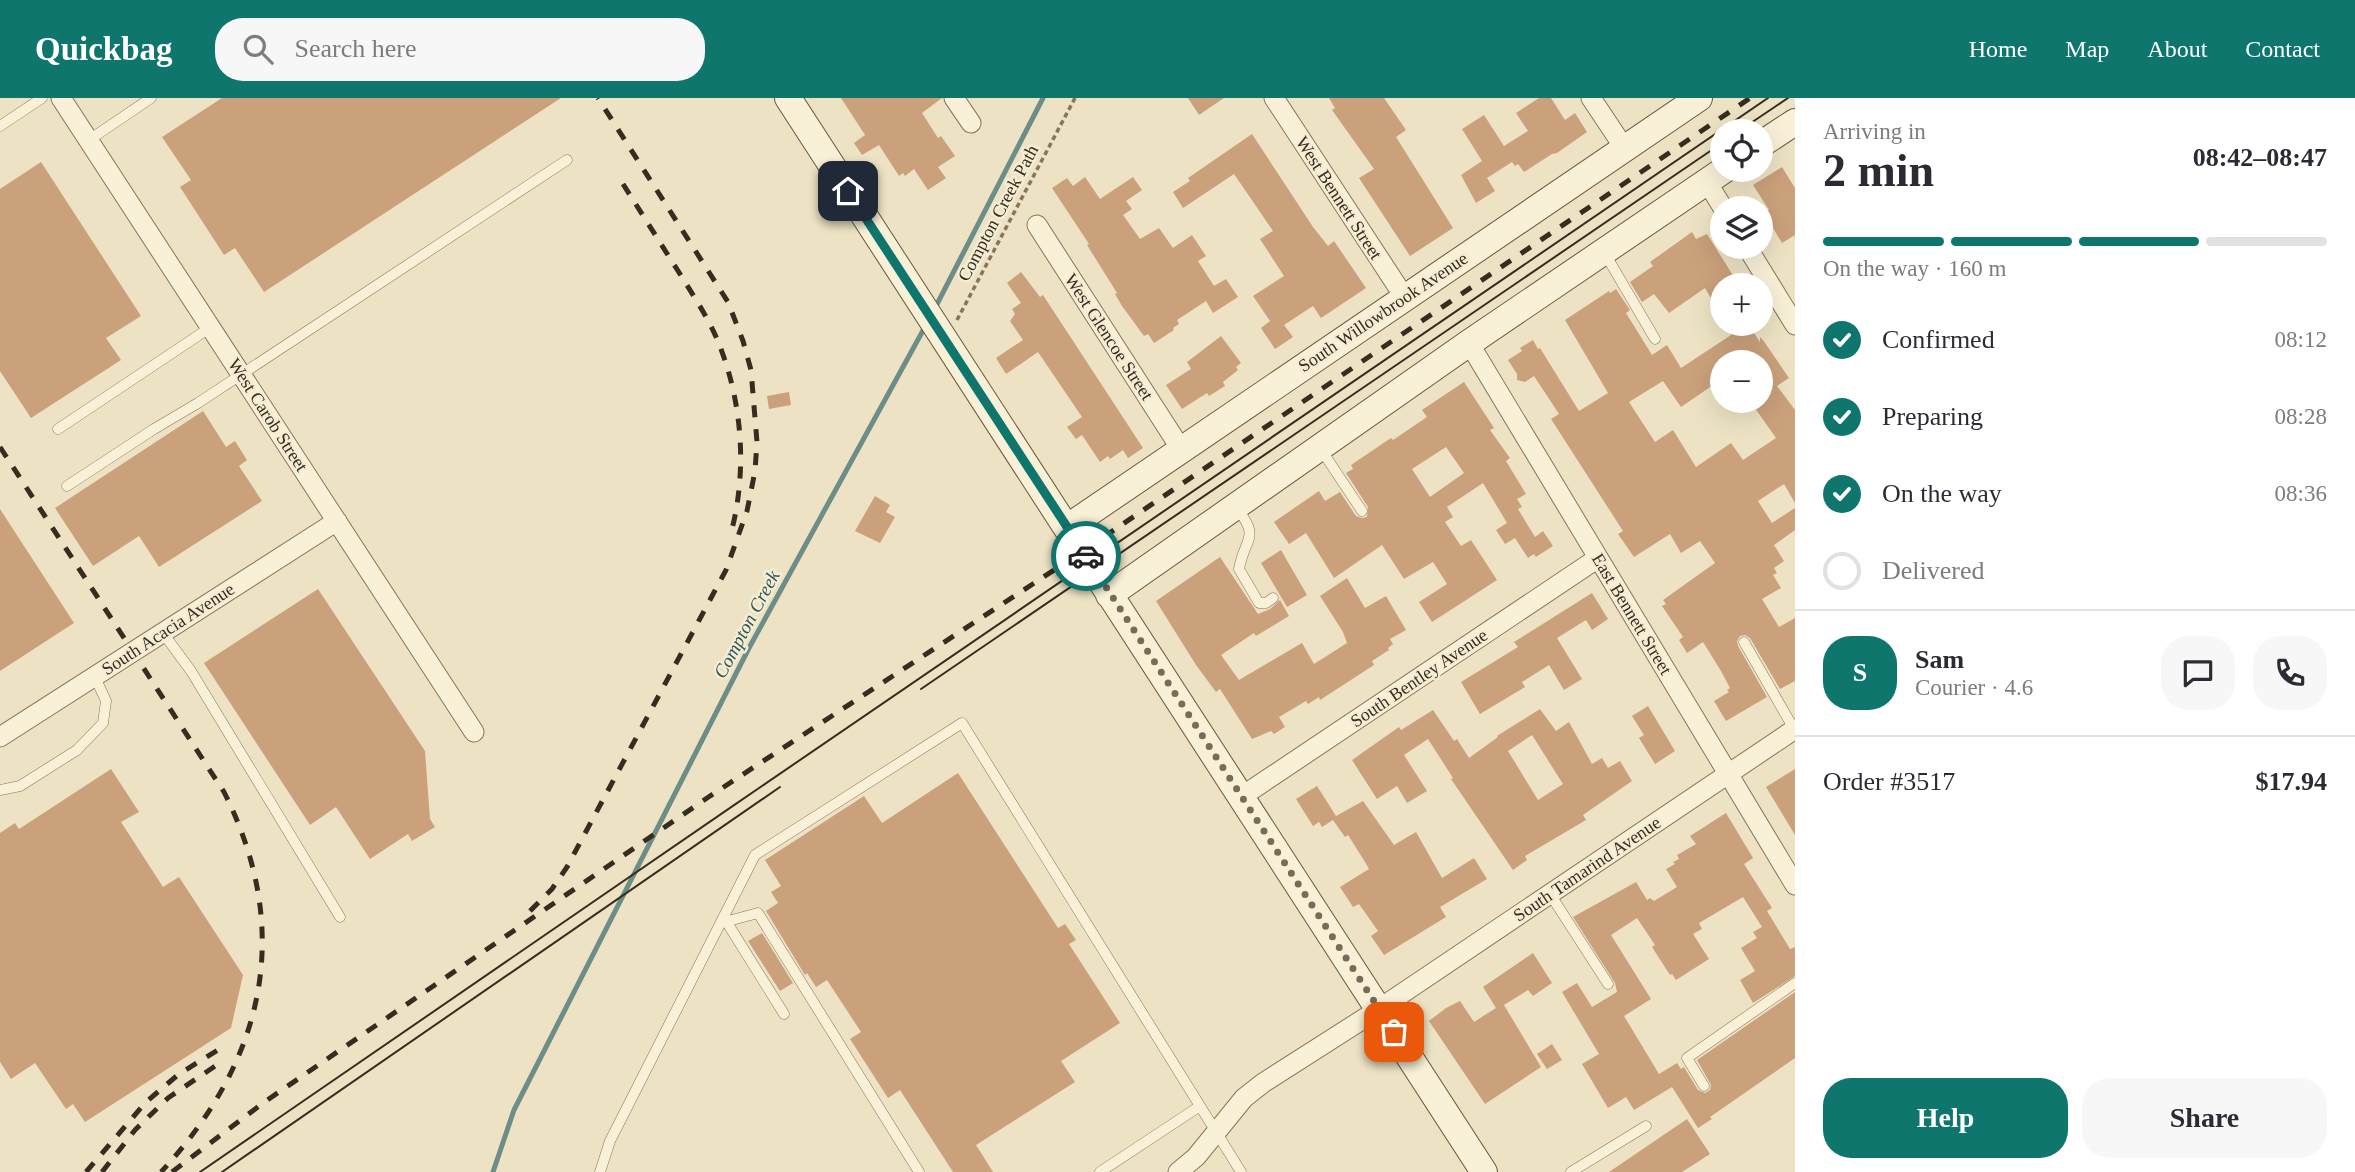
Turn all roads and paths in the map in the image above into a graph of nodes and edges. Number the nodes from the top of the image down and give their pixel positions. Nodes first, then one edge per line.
1 (42, 98) edge
2 (61, 98) edge
3 (151, 98) edge
4 (788, 98) edge
5 (954, 98) edge
6 (1075, 98) edge
7 (1274, 98) edge
8 (1591, 98) edge
9 (1699, 98) edge
10 (1795, 122) edge
11 (971, 123) dead end
12 (0, 126) edge
13 (1773, 136) edge
14 (89, 140) junction
15 (1625, 149) junction
16 (567, 160) dead end
17 (1710, 180) edge
18 (1037, 225) dead end
19 (1604, 251) junction
20 (1754, 259) edge
21 (1405, 298) junction
22 (1795, 325) edge
23 (211, 327) junction
24 (1655, 339) dead end
25 (946, 341) junction
26 (1469, 343) junction
27 (241, 373) junction
28 (58, 429) dead end
29 (1319, 447) junction
30 (1181, 449) junction
31 (67, 486) dead end
32 (1236, 506) junction
33 (1362, 511) dead end
34 (337, 521) junction
35 (1068, 527) junction
36 (1598, 558) junction
37 (1109, 595) junction
38 (1273, 598) dead end
39 (163, 633) junction
40 (1744, 642) dead end
41 (95, 677) junction
42 (1795, 729) edge
43 (474, 732) dead end
44 (0, 737) edge
45 (1728, 775) junction
46 (0, 790) edge
47 (1241, 797) junction
48 (1795, 885) edge
49 (1550, 894) junction
50 (340, 917) dead end
51 (724, 922) junction
52 (1795, 983) edge
53 (1608, 984) dead end
54 (1379, 1009) junction
55 (784, 1014) dead end
56 (1704, 1086) dead end
57 (1200, 1106) junction
58 (1646, 1126) dead end
59 (1216, 1131) junction
60 (600, 1172) edge
61 (919, 1172) edge
62 (1100, 1172) edge
63 (1178, 1172) edge
64 (1241, 1172) edge
65 (1484, 1172) edge
66 (1571, 1172) edge

1 - 12 lane
2 - 14 street, West Carob Street
3 - 14 lane
4 - 25 street
5 - 11 street
6 - 25 path, Compton Creek Path
7 - 21 street, West Bennett Street
8 - 15 street
9 - 15 street, South Willowbrook Avenue
10 - 13 street
14 - 23 street, West Carob Street
15 - 21 street, South Willowbrook Avenue
16 - 27 lane
17 - 19 street
18 - 30 street, West Glencoe Street
19 - 24 lane
19 - 26 street
20 - 22 street
21 - 30 street, South Willowbrook Avenue
23 - 27 street, West Carob Street
23 - 28 lane
25 - 35 street
26 - 29 street
26 - 36 street, East Bennett Street
27 - 31 lane
27 - 34 street, West Carob Street
29 - 32 street
29 - 33 lane
30 - 35 street, South Willowbrook Avenue
32 - 37 street
32 - 38 lane
34 - 39 street, South Acacia Avenue
34 - 43 street, West Carob Street
35 - 37 street
36 - 45 street, East Bennett Street
36 - 47 street, South Bentley Avenue
37 - 47 street
39 - 41 street, South Acacia Avenue
39 - 50 lane
40 - 42 lane
41 - 44 street, South Acacia Avenue
41 - 46 lane
42 - 45 street, South Tamarind Avenue
45 - 48 street, East Bennett Street
45 - 49 street, South Tamarind Avenue
47 - 54 street
49 - 53 lane
49 - 54 street, South Tamarind Avenue
51 - 55 lane
51 - 57 lane
51 - 60 lane
51 - 61 lane
52 - 56 lane
54 - 59 street, South Tamarind Avenue
54 - 65 street
57 - 59 lane
57 - 62 lane
58 - 66 lane
59 - 63 street, South Tamarind Avenue
59 - 64 lane

